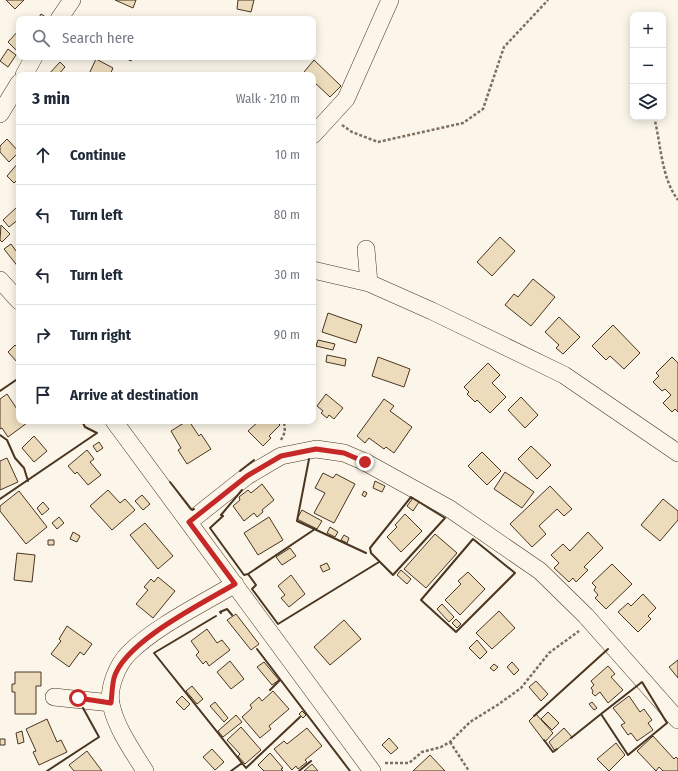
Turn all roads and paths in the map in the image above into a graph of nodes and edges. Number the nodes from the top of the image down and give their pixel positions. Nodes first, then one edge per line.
1 (72, 0) edge
2 (390, 0) edge
3 (548, 0) edge
4 (61, 16) edge
5 (32, 60) edge
6 (26, 72) edge
7 (16, 88) edge
8 (0, 114) edge
9 (331, 116) junction
10 (655, 120) edge
11 (316, 132) edge
12 (678, 200) edge
13 (366, 249) dead end
14 (316, 271) edge
15 (0, 280) edge
16 (369, 283) junction
17 (16, 298) edge
18 (116, 424) edge
19 (678, 453) edge
20 (189, 522) junction
21 (235, 584) junction
22 (592, 622) junction
23 (54, 697) dead end
24 (111, 703) junction
25 (678, 720) edge
26 (450, 742) junction
27 (370, 769) edge
28 (145, 771) edge
29 (469, 771) edge

1 - 4 street
2 - 9 street
3 - 9 path
5 - 6 street
7 - 8 street
9 - 11 street
10 - 12 path
13 - 16 street
14 - 16 street
15 - 17 street
16 - 19 street
18 - 20 street
20 - 21 street
20 - 22 street
21 - 24 street
21 - 27 street
22 - 25 street
22 - 26 path
23 - 24 street
24 - 28 street
26 - 27 path
26 - 29 path

